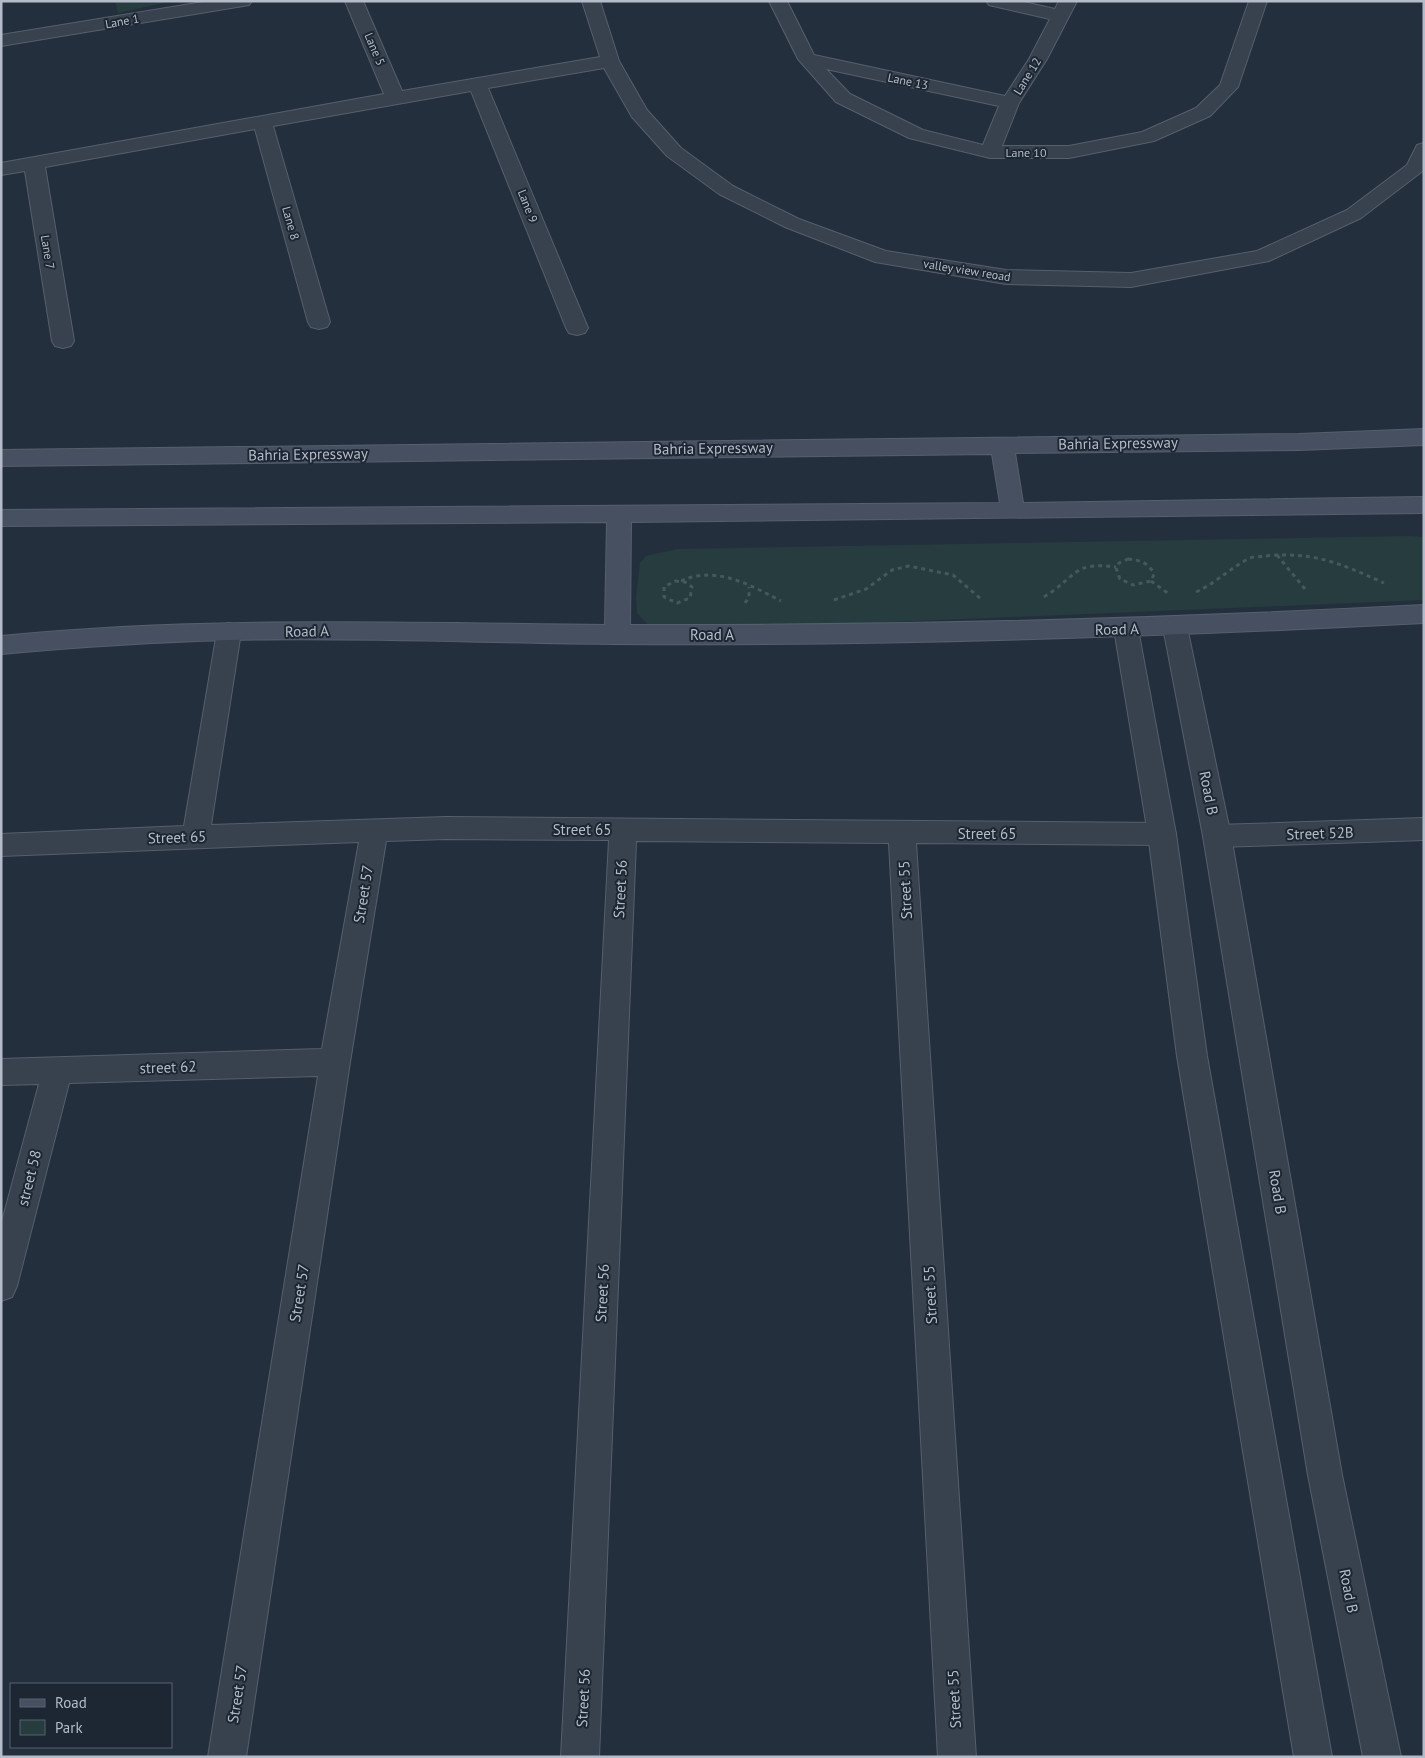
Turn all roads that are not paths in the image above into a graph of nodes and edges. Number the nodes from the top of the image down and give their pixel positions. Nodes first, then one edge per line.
1 (243, 1) edge
2 (354, 1) edge
3 (591, 1) edge
4 (778, 1) edge
5 (995, 1) edge
6 (1258, 1) edge
7 (1065, 9) edge
8 (1, 41) edge
9 (807, 59) junction
10 (610, 61) junction
11 (478, 85) junction
12 (395, 98) junction
13 (1010, 103) junction
14 (263, 123) junction
15 (1424, 149) edge
16 (990, 152) junction
17 (34, 163) junction
18 (1, 169) edge
19 (319, 322) dead end
20 (577, 328) dead end
21 (62, 341) dead end
22 (1424, 437) edge
23 (1002, 444) junction
24 (1, 458) edge
25 (1424, 504) edge
26 (1012, 511) junction
27 (619, 512) junction
28 (1, 518) edge
29 (1424, 614) edge
30 (1176, 627) junction
31 (1126, 629) junction
32 (229, 632) junction
33 (617, 634) junction
34 (1, 645) edge
35 (374, 830) junction
36 (623, 830) junction
37 (1424, 830) edge
38 (902, 832) junction
39 (1162, 834) junction
40 (196, 836) junction
41 (1217, 836) junction
42 (1, 845) edge
43 (335, 1062) junction
44 (57, 1071) junction
45 (1, 1072) edge
46 (1, 1286) edge
47 (227, 1757) edge
48 (580, 1757) edge
49 (957, 1757) edge
50 (1313, 1757) edge
51 (1382, 1757) edge

1 - 8 street, Lane 1
2 - 12 street, Lane 5
3 - 10 street, valley view reoad
4 - 9 street, Lane 10
5 - 7 street
6 - 16 street, Lane 10
7 - 13 street, Lane 12
9 - 13 street, Lane 13
9 - 16 street, Lane 10
10 - 11 street
10 - 15 street, valley view reoad
11 - 12 street
11 - 20 street, Lane 9
12 - 14 street
13 - 16 street, Lane 12
14 - 17 street
14 - 19 street, Lane 8
17 - 18 street
17 - 21 street, Lane 7
22 - 23 main road, Bahria Expressway
23 - 24 main road, Bahria Expressway
23 - 26 main road
25 - 26 main road
26 - 27 main road
27 - 28 main road
27 - 33 main road
29 - 30 main road, Road A
30 - 31 main road, Road A
30 - 41 street, Road B
31 - 33 main road, Road A
31 - 39 street
32 - 33 main road, Road A
32 - 34 main road, Road A
32 - 40 street
35 - 36 street, Street 65
35 - 40 street, Street 65
35 - 43 street, Street 57
36 - 38 street, Street 65
36 - 48 street, Street 56
37 - 41 street, Street 52B
38 - 39 street, Street 65
38 - 49 street, Street 55
39 - 50 street
40 - 42 street, Street 65
41 - 51 street, Road B
43 - 44 street, street 62
43 - 47 street, Street 57
44 - 45 street, street 62
44 - 46 street, street 58

